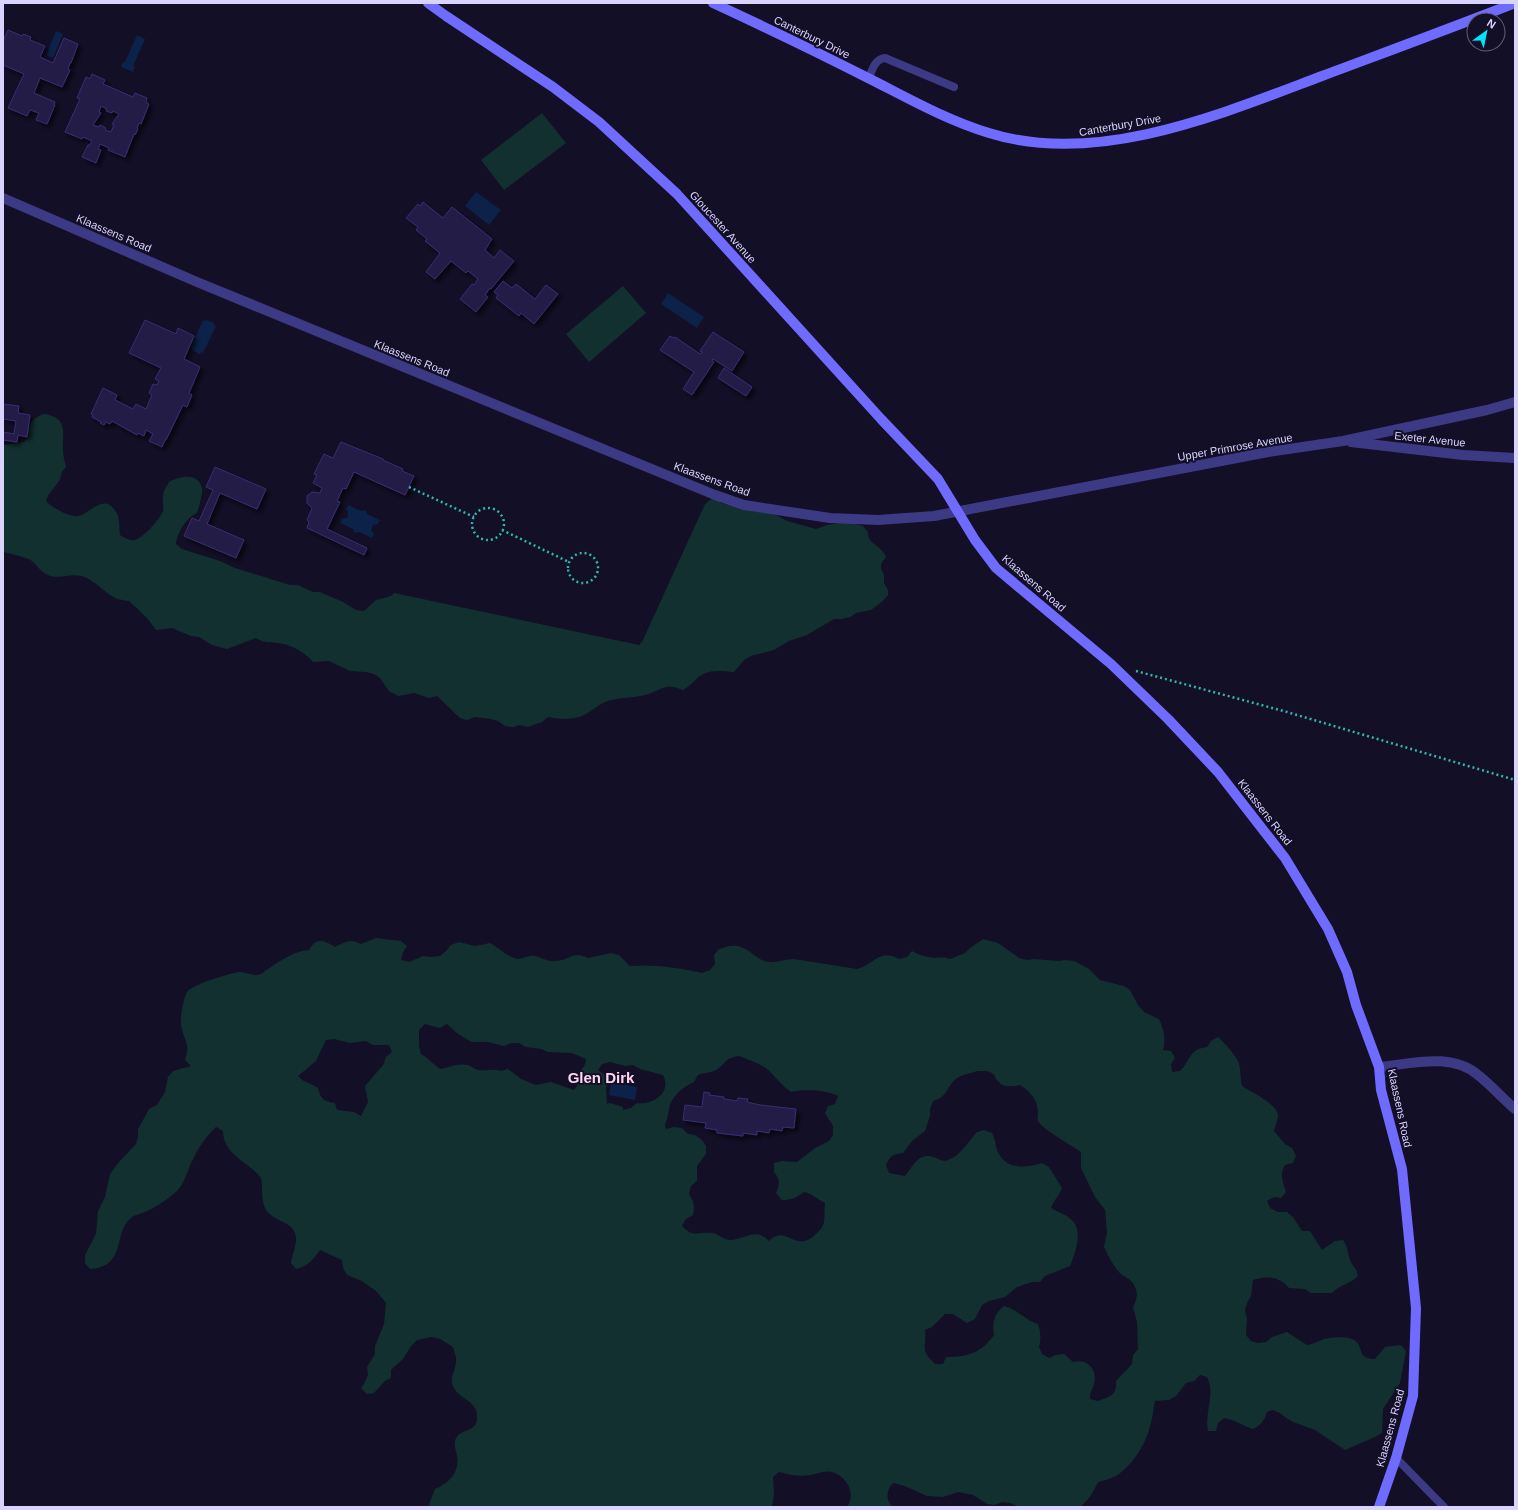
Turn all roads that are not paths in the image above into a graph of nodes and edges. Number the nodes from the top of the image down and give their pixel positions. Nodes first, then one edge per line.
1 (428, 3) edge
2 (713, 3) edge
3 (1515, 3) edge
4 (868, 78) junction
5 (954, 87) dead end
6 (3, 198) edge
7 (1515, 402) edge
8 (1343, 441) junction
9 (1515, 458) edge
10 (957, 512) junction
11 (1379, 1067) junction
12 (1515, 1109) edge
13 (1396, 1458) junction
14 (1379, 1507) edge
15 (1444, 1507) edge

1 - 10 street, Gloucester Avenue
2 - 4 street, Canterbury Drive
3 - 4 street, Canterbury Drive
4 - 5 lane
6 - 10 street, Klaassens Road
7 - 8 street, Upper Primrose Avenue
8 - 9 street, Exeter Avenue
8 - 10 street, Upper Primrose Avenue
10 - 11 street, Klaassens Road
11 - 12 street
11 - 13 street, Klaassens Road
13 - 14 street, Klaassens Road
13 - 15 lane

